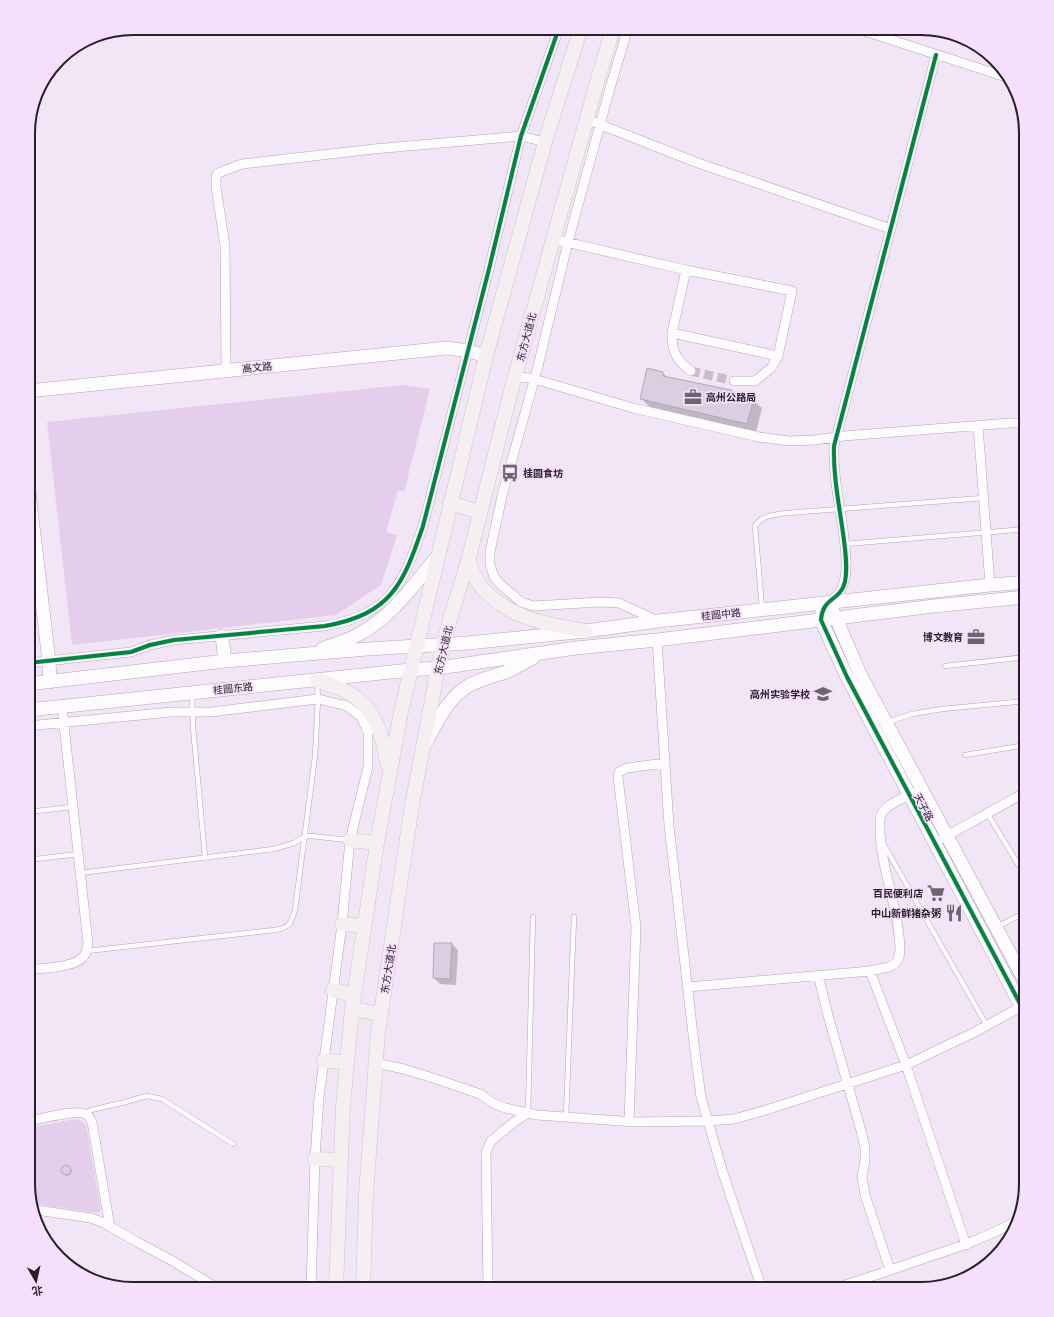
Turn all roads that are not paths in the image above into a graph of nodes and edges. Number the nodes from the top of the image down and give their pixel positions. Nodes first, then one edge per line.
1 (556, 35) edge
2 (579, 35) edge
3 (612, 35) edge
4 (626, 35) edge
5 (876, 35) edge
6 (936, 55) junction
7 (999, 75) edge
8 (586, 119) junction
9 (600, 125) junction
10 (520, 136) junction
11 (545, 142) junction
12 (891, 229) junction
13 (553, 239) junction
14 (568, 242) junction
15 (686, 270) junction
16 (672, 333) junction
17 (469, 350) junction
18 (486, 356) junction
19 (778, 356) junction
20 (226, 370) junction
21 (690, 371) tunnel mouth
22 (515, 376) junction
23 (534, 379) junction
24 (734, 381) tunnel mouth
25 (35, 390) edge
26 (1019, 423) edge
27 (978, 425) junction
28 (837, 437) junction
29 (983, 498) junction
30 (450, 503) junction
31 (840, 508) junction
32 (480, 512) junction
33 (1019, 530) edge
34 (986, 532) junction
35 (845, 544) junction
36 (437, 557) junction
37 (468, 561) junction
38 (1019, 583) edge
39 (990, 585) junction
40 (35, 586) edge
41 (1019, 598) edge
42 (827, 603) junction
43 (762, 610) junction
44 (836, 618) junction
45 (822, 620) junction
46 (658, 621) junction
47 (586, 631) junction
48 (222, 636) junction
49 (657, 640) junction
50 (444, 645) junction
51 (416, 647) junction
52 (542, 653) junction
53 (305, 654) junction
54 (1019, 658) edge
55 (49, 661) junction
56 (225, 661) junction
57 (35, 663) edge
58 (945, 666) dead end
59 (438, 668) junction
60 (410, 670) junction
61 (317, 680) junction
62 (50, 682) junction
63 (35, 683) edge
64 (192, 693) junction
65 (318, 699) junction
66 (1019, 702) edge
67 (62, 707) junction
68 (35, 709) edge
69 (192, 713) junction
70 (64, 722) junction
71 (886, 723) junction
72 (35, 725) edge
73 (874, 729) junction
74 (1019, 746) edge
75 (423, 747) junction
76 (965, 755) dead end
77 (665, 763) junction
78 (389, 772) junction
79 (922, 788) junction
80 (909, 795) junction
81 (1019, 796) edge
82 (72, 807) junction
83 (35, 811) edge
84 (987, 814) junction
85 (947, 836) junction
86 (304, 837) junction
87 (350, 840) junction
88 (880, 841) junction
89 (377, 843) junction
90 (935, 843) junction
91 (78, 854) junction
92 (204, 857) junction
93 (35, 859) edge
94 (1019, 866) edge
95 (80, 873) junction
96 (1019, 916) edge
97 (533, 917) dead end
98 (574, 917) dead end
99 (342, 924) junction
100 (363, 926) junction
101 (996, 927) junction
102 (983, 935) junction
103 (87, 951) junction
104 (35, 969) edge
105 (870, 971) junction
106 (1019, 971) edge
107 (818, 975) junction
108 (688, 987) junction
109 (332, 990) junction
110 (353, 995) junction
111 (1019, 1000) edge
112 (352, 1010) junction
113 (1019, 1011) edge
114 (381, 1014) junction
115 (987, 1026) junction
116 (324, 1060) junction
117 (346, 1062) junction
118 (376, 1063) junction
119 (906, 1065) junction
120 (847, 1084) junction
121 (528, 1113) junction
122 (86, 1114) junction
123 (566, 1117) junction
124 (35, 1121) edge
125 (707, 1121) junction
126 (629, 1122) junction
127 (233, 1144) dead end
128 (315, 1159) junction
129 (341, 1160) junction
130 (39, 1210) edge
131 (1010, 1224) edge
132 (110, 1227) junction
133 (966, 1245) junction
134 (890, 1270) junction
135 (207, 1282) edge
136 (311, 1282) edge
137 (336, 1282) edge
138 (363, 1282) edge
139 (488, 1282) edge
140 (760, 1282) edge
141 (853, 1282) edge

1 - 10 street
2 - 11 main road
3 - 8 main road, 东方大道北
4 - 9 street
5 - 6 street
6 - 7 street
6 - 12 street
8 - 9 street
8 - 13 main road, 东方大道北
9 - 12 street
9 - 14 street
10 - 11 street
10 - 17 street
10 - 20 street
11 - 18 main road
12 - 28 street
13 - 14 street
13 - 22 main road, 东方大道北
14 - 15 street
14 - 23 street
15 - 16 street
15 - 19 street
16 - 19 street
16 - 21 street
17 - 18 main road, 高文路
17 - 20 main road, 高文路
17 - 48 street
18 - 30 main road
19 - 24 street
20 - 25 main road, 高文路
22 - 23 street
22 - 32 main road, 东方大道北
23 - 28 street
23 - 46 street
26 - 27 street
27 - 28 street
27 - 29 street
28 - 31 street
29 - 31 lane
29 - 34 street
30 - 32 main road
30 - 36 main road
31 - 35 street
31 - 43 lane
32 - 37 main road, 东方大道北
33 - 34 lane
34 - 35 lane
34 - 39 street
35 - 42 street
36 - 51 main road
36 - 53 main road
37 - 47 main road
37 - 50 main road, 东方大道北
38 - 39 main road, 桂圆中路
39 - 42 main road, 桂圆中路
40 - 55 main road
41 - 44 main road, 桂圆中路
42 - 43 main road, 桂圆中路
42 - 44 main road, 天子路
42 - 45 main road
43 - 46 main road, 桂圆中路
44 - 45 main road, 桂圆中路
44 - 71 main road, 天子路
45 - 49 main road, 桂圆中路
45 - 73 main road, 天子路
46 - 47 main road, 桂圆中路
47 - 50 main road, 桂圆中路
48 - 55 street
48 - 56 main road
49 - 52 main road, 桂圆中路
49 - 77 street
50 - 51 main road, 桂圆中路
50 - 59 main road, 东方大道北
51 - 53 main road
51 - 60 main road
52 - 59 main road, 桂圆中路
52 - 75 main road
53 - 56 main road
54 - 58 lane
55 - 57 street
55 - 62 main road
56 - 62 main road
59 - 60 main road, 桂圆东路
59 - 75 main road, 东方大道北
60 - 61 main road, 桂圆东路
60 - 78 main road
61 - 64 main road, 桂圆东路
61 - 65 lane
61 - 78 main road
62 - 63 main road
64 - 67 main road, 桂圆东路
64 - 69 lane
65 - 69 street
65 - 86 lane
65 - 87 street
66 - 71 lane
67 - 68 main road, 桂圆东路
67 - 70 street
69 - 70 street
69 - 92 lane
70 - 72 street
70 - 82 street
71 - 73 lane
71 - 79 main road, 天子路
73 - 80 main road, 天子路
74 - 76 lane
75 - 114 main road, 东方大道北
77 - 108 street
77 - 126 street
78 - 89 main road
79 - 80 street
79 - 85 main road, 天子路
80 - 88 street
80 - 90 main road, 天子路
81 - 84 street
82 - 83 lane
82 - 91 street
84 - 85 street
84 - 94 lane
85 - 90 street
85 - 101 main road, 天子路
86 - 87 lane
86 - 92 lane
86 - 103 lane
87 - 89 main road
87 - 99 street
88 - 105 street
88 - 115 lane
89 - 100 main road
90 - 102 main road, 天子路
91 - 93 lane
91 - 95 street
92 - 95 lane
95 - 103 street
96 - 101 lane
97 - 121 lane
98 - 123 lane
99 - 100 main road
99 - 109 street
100 - 110 main road
101 - 102 lane
101 - 106 main road, 天子路
102 - 111 main road, 天子路
103 - 104 street
105 - 107 street
105 - 119 street
107 - 108 street
107 - 120 street
108 - 125 street
109 - 110 main road
109 - 116 street
110 - 112 main road
112 - 114 main road
112 - 117 main road
113 - 115 street
114 - 118 main road, 东方大道北
115 - 119 street
116 - 117 main road
116 - 128 street
117 - 129 main road
118 - 121 street
118 - 138 main road, 东方大道北
119 - 120 street
119 - 133 street
120 - 125 street
120 - 134 street
121 - 123 street
121 - 139 street
122 - 124 street
122 - 127 lane
122 - 132 street
123 - 126 street
125 - 126 street
125 - 140 street
128 - 129 main road
128 - 136 street
129 - 137 main road
130 - 132 street
131 - 133 street
132 - 135 street
133 - 134 street
134 - 141 street

